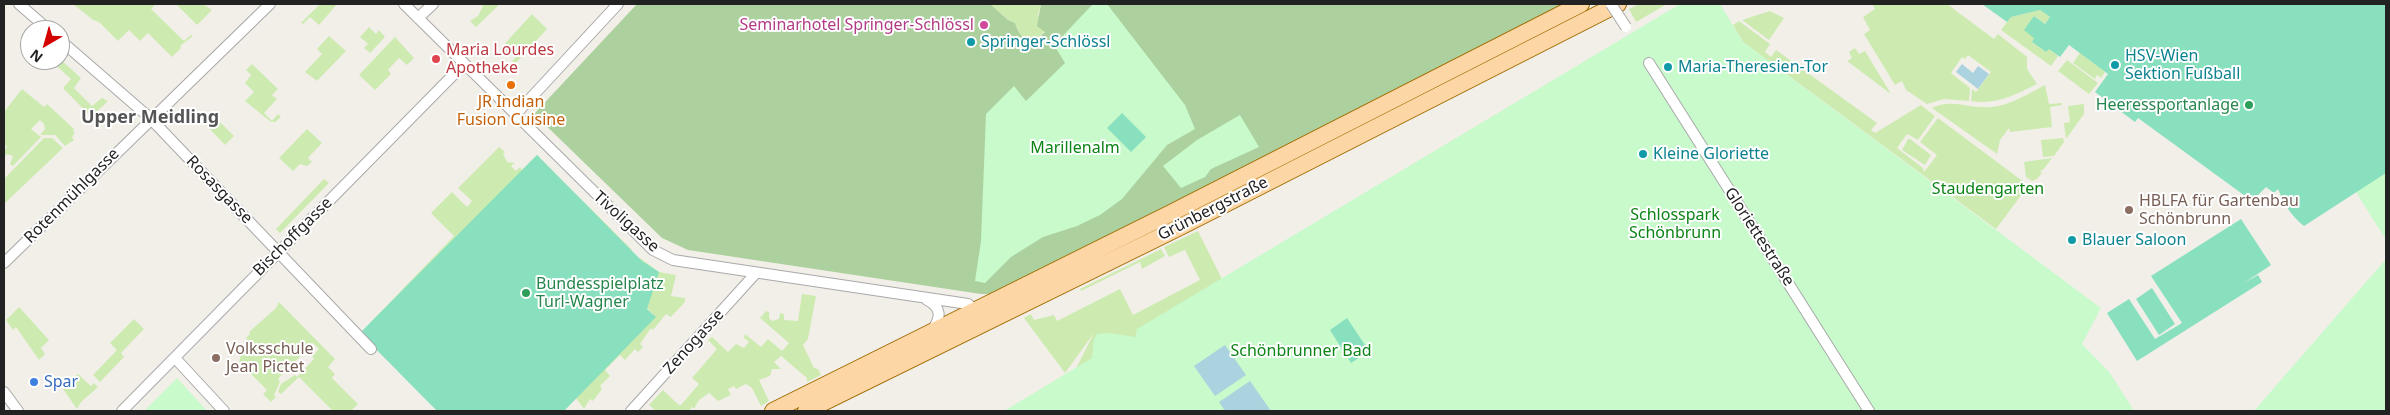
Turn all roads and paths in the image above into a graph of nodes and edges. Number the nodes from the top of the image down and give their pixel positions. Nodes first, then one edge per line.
1 (19, 4) edge
2 (270, 4) edge
3 (404, 4) edge
4 (433, 4) edge
5 (618, 4) edge
6 (1581, 4) edge
7 (1611, 4) edge
8 (1618, 4) edge
9 (418, 18) junction
10 (37, 20) edge
11 (1629, 30) dead end
12 (70, 49) edge
13 (1649, 63) dead end
14 (464, 64) junction
15 (515, 115) junction
16 (150, 118) junction
17 (278, 252) junction
18 (4, 263) edge
19 (756, 273) junction
20 (922, 297) junction
21 (976, 310) junction
22 (929, 334) junction
23 (371, 349) dead end
24 (175, 358) junction
25 (4, 392) edge
26 (18, 411) edge
27 (122, 411) edge
28 (224, 411) edge
29 (631, 411) edge
30 (773, 411) edge
31 (806, 411) edge
32 (1869, 411) edge

1 - 10 street
2 - 16 street, Rotenmühlgasse
3 - 9 street, Tivoligasse
4 - 9 street
5 - 15 street
6 - 21 main road, Grünbergstraße
7 - 11 street, bridge
8 - 31 main road, Grünbergstraße
9 - 14 street, Tivoligasse
12 - 16 street, Rosasgasse
13 - 32 street, Gloriettestraße
14 - 15 street, Tivoligasse
14 - 17 street, Bischoffgasse
15 - 19 street, Tivoligasse
16 - 17 street, Rosasgasse
16 - 18 street, Rotenmühlgasse
17 - 23 street, Rosasgasse
17 - 24 street, Bischoffgasse
19 - 20 street, Tivoligasse
19 - 29 street, Zenogasse
20 - 21 street, Tivoligasse
20 - 22 street
21 - 22 main road, Grünbergstraße
22 - 30 main road, Grünbergstraße
24 - 27 street, Bischoffgasse
24 - 28 street
25 - 26 street

